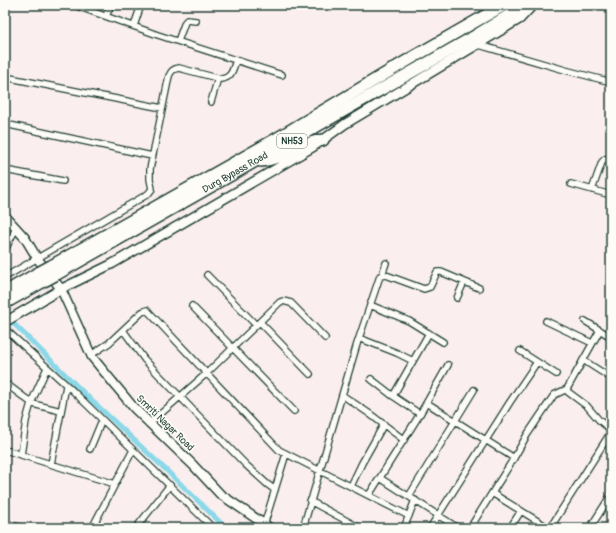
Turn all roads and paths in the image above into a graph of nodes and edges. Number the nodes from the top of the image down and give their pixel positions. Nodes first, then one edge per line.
1 (74, 5) edge
2 (111, 5) edge
3 (141, 5) edge
4 (504, 5) edge
5 (526, 5) edge
6 (533, 5) edge
7 (106, 16) junction
8 (196, 21) dead end
9 (134, 26) junction
10 (178, 41) junction
11 (479, 44) junction
12 (236, 60) junction
13 (282, 75) dead end
14 (5, 76) edge
15 (218, 78) junction
16 (611, 82) edge
17 (211, 102) dead end
18 (162, 108) junction
19 (5, 124) edge
20 (323, 140) junction
21 (152, 156) junction
22 (611, 158) edge
23 (255, 161) junction
24 (5, 170) edge
25 (62, 181) dead end
26 (571, 184) dead end
27 (592, 190) junction
28 (611, 195) edge
29 (5, 216) edge
30 (16, 228) junction
31 (5, 250) edge
32 (37, 258) junction
33 (386, 263) dead end
34 (54, 270) junction
35 (207, 275) dead end
36 (382, 275) junction
37 (5, 277) edge
38 (464, 282) junction
39 (479, 288) dead end
40 (61, 289) junction
41 (457, 298) dead end
42 (6, 299) edge
43 (370, 305) junction
44 (192, 306) dead end
45 (546, 321) dead end
46 (585, 321) dead end
47 (5, 322) edge
48 (258, 324) junction
49 (5, 329) edge
50 (123, 330) junction
51 (600, 330) junction
52 (429, 333) junction
53 (611, 337) edge
54 (325, 338) dead end
55 (359, 338) junction
56 (444, 342) dead end
57 (592, 343) junction
58 (233, 347) junction
59 (520, 351) dead end
60 (91, 356) junction
61 (583, 360) junction
62 (413, 361) junction
63 (537, 362) junction
64 (448, 365) dead end
65 (47, 368) junction
66 (207, 373) junction
67 (310, 374) dead end
68 (556, 374) dead end
69 (611, 378) edge
70 (371, 379) dead end
71 (5, 383) edge
72 (66, 386) junction
73 (567, 389) junction
74 (474, 390) dead end
75 (342, 395) junction
76 (393, 396) junction
77 (180, 397) junction
78 (31, 403) junction
79 (427, 403) junction
80 (61, 411) junction
81 (294, 412) dead end
82 (420, 414) junction
83 (102, 420) junction
84 (455, 421) junction
85 (149, 424) junction
86 (384, 424) junction
87 (611, 431) edge
88 (404, 440) junction
89 (486, 440) junction
90 (609, 441) edge
91 (90, 449) dead end
92 (5, 450) edge
93 (133, 450) junction
94 (286, 454) junction
95 (21, 455) junction
96 (514, 458) junction
97 (51, 464) junction
98 (320, 470) junction
99 (380, 478) junction
100 (115, 484) junction
101 (170, 486) junction
102 (351, 486) junction
103 (276, 490) junction
104 (492, 493) junction
105 (369, 495) junction
106 (611, 495) edge
107 (409, 496) junction
108 (415, 500) junction
109 (310, 501) junction
110 (521, 511) junction
111 (438, 515) junction
112 (409, 516) junction
113 (5, 523) edge
114 (267, 526) edge
115 (13, 527) edge
116 (23, 528) edge
117 (92, 528) edge
118 (136, 528) edge
119 (213, 528) edge
120 (303, 528) edge
121 (360, 528) edge
122 (404, 528) edge
123 (430, 528) edge
124 (458, 528) edge
125 (470, 528) edge
126 (510, 528) edge
127 (550, 528) edge
128 (590, 528) edge

1 - 7 street
2 - 7 street
3 - 9 street
4 - 34 highway, Durg Bypass Road / NH53
5 - 23 highway, Durg Bypass Road / NH53
6 - 11 street
7 - 9 street
8 - 10 street
9 - 10 street
10 - 12 street
11 - 16 street
11 - 20 street
12 - 13 street
12 - 15 street
14 - 18 street
15 - 17 street
15 - 18 street
18 - 21 street
19 - 21 street
20 - 23 highway
20 - 40 street
21 - 32 street
22 - 27 street
23 - 34 highway, Durg Bypass Road / NH53
24 - 25 street
26 - 27 street
27 - 28 street
29 - 30 street, Smriti Nagar Road
30 - 31 street
30 - 32 street, Smriti Nagar Road
32 - 37 street
32 - 40 street, Smriti Nagar Road
33 - 36 street
34 - 42 highway, Durg Bypass Road / NH53, bridge
35 - 48 street
36 - 38 street
36 - 43 street
38 - 39 street
38 - 41 street
40 - 47 street
40 - 60 street, Smriti Nagar Road
43 - 52 street
43 - 55 street
44 - 58 street
45 - 57 street
46 - 51 street
48 - 54 street
48 - 58 street
48 - 67 street
49 - 65 street
50 - 60 street
50 - 66 street
50 - 77 street
51 - 53 street
51 - 57 street
52 - 56 street
52 - 62 street
55 - 62 street
55 - 75 street
57 - 61 street
58 - 66 street
58 - 81 street
59 - 63 street
60 - 85 street, Smriti Nagar Road
61 - 69 street
61 - 73 street
62 - 76 street
63 - 68 street
63 - 89 street
64 - 79 street
65 - 72 street
65 - 78 street
66 - 77 street
66 - 94 street
70 - 76 street
71 - 78 street
72 - 80 street
72 - 83 street
73 - 87 street
73 - 96 street
74 - 84 street
75 - 86 street
75 - 98 street
76 - 82 street
77 - 85 street
77 - 103 street
78 - 80 street
78 - 95 street
79 - 82 street
79 - 84 street
80 - 97 street
82 - 88 street
83 - 91 street
83 - 93 street
84 - 89 street
84 - 107 street
85 - 114 street, Smriti Nagar Road
86 - 88 street
86 - 102 street
87 - 90 street
88 - 99 street
89 - 96 street
89 - 111 street
90 - 127 street
92 - 95 street
93 - 100 street
93 - 101 street
94 - 98 street
94 - 103 street
95 - 97 street
96 - 104 street
97 - 100 street
98 - 102 street
98 - 109 street
99 - 105 street
99 - 107 street
100 - 117 street
101 - 118 street
101 - 119 street
102 - 105 street
103 - 114 street
104 - 110 street
104 - 125 street
105 - 112 street
106 - 128 street
107 - 108 street
108 - 111 street
108 - 112 street
109 - 120 street
109 - 121 street
110 - 126 street
110 - 127 street
111 - 123 street
111 - 124 street
112 - 122 street
113 - 115 street
115 - 116 street

